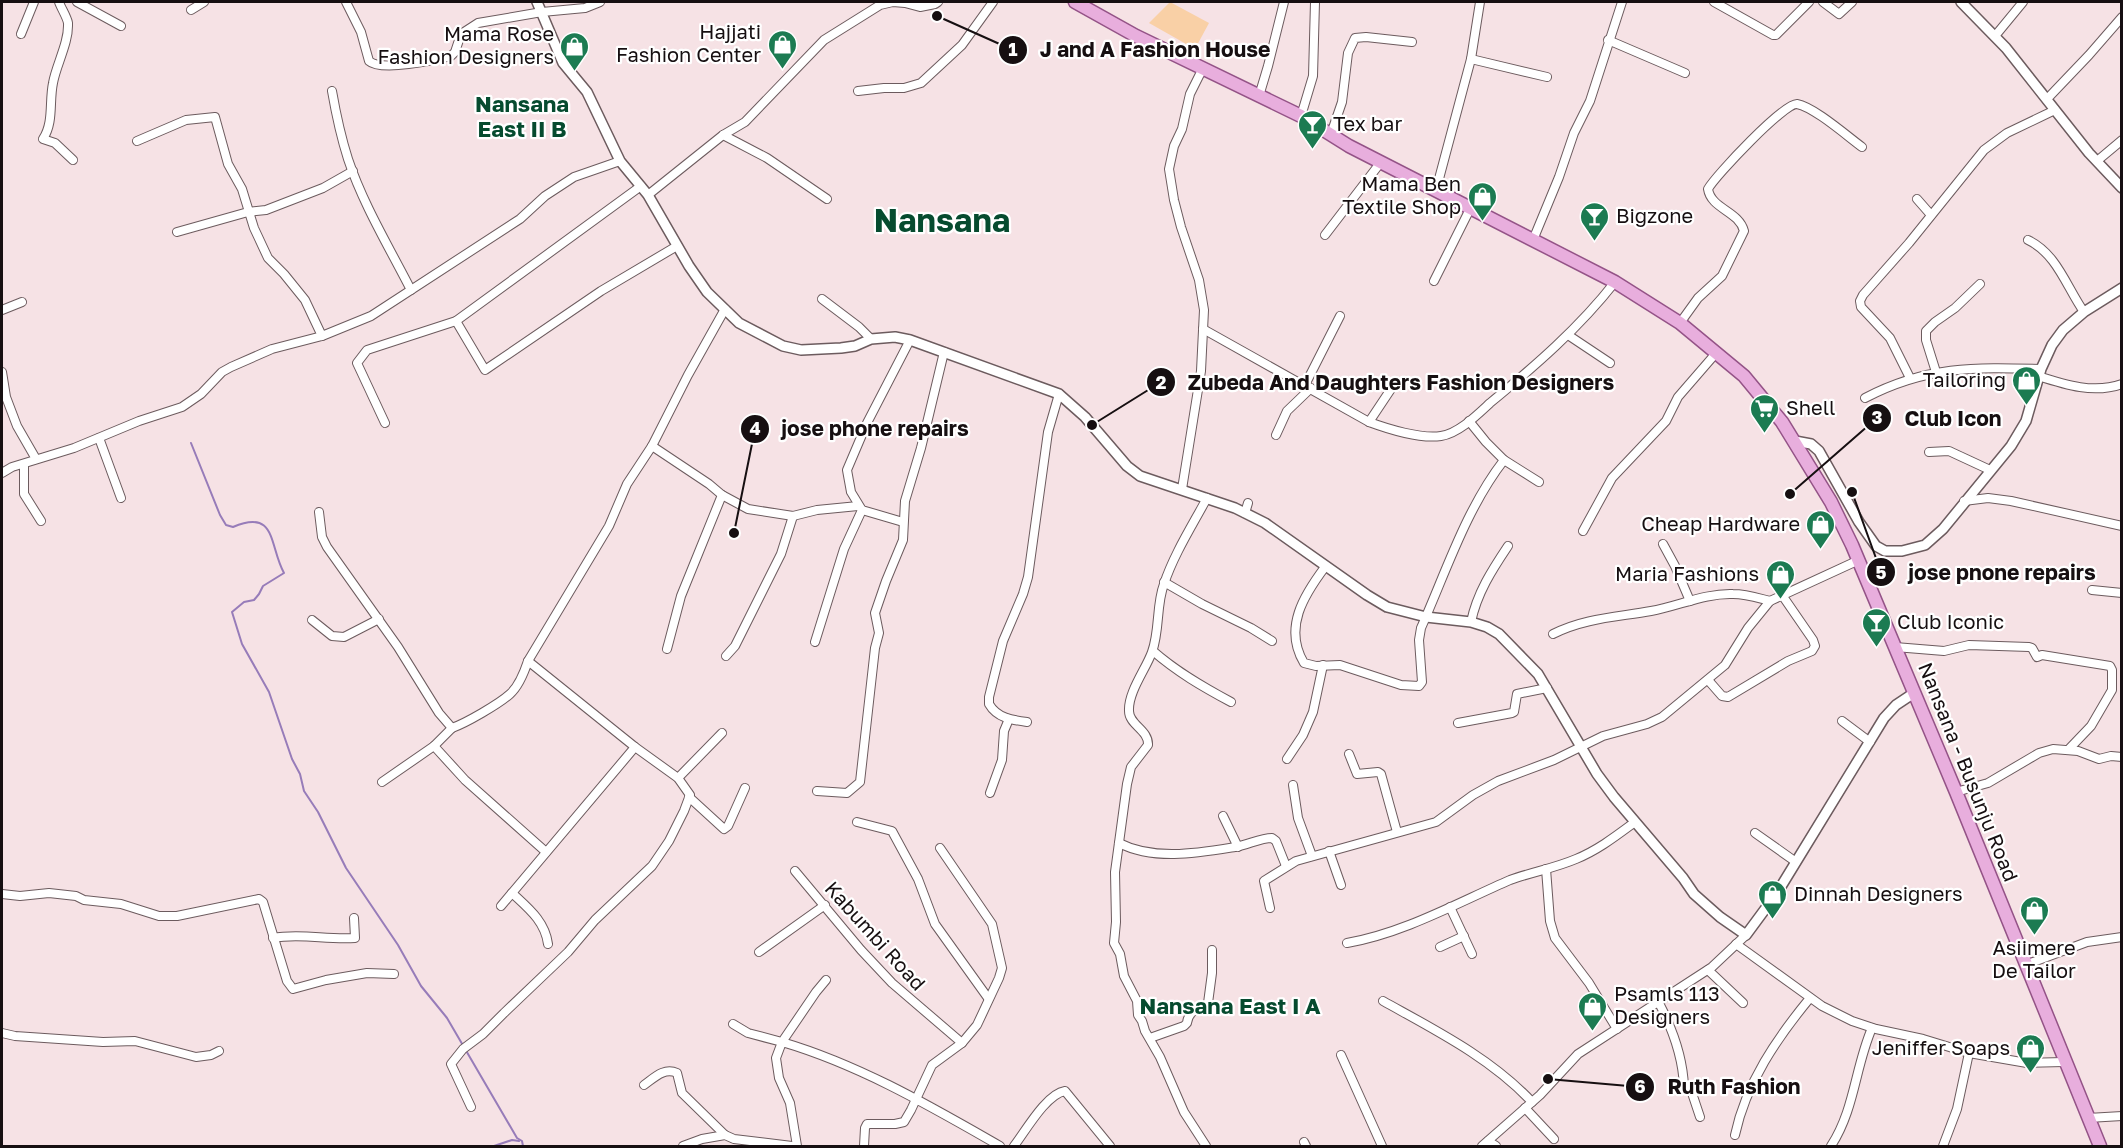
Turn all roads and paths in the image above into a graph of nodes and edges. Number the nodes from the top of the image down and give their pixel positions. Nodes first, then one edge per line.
1 (34, 2) edge
2 (59, 2) edge
3 (77, 2) edge
4 (204, 2) edge
5 (346, 2) edge
6 (537, 2) edge
7 (600, 2) edge
8 (938, 2) edge
9 (993, 2) edge
10 (1076, 2) edge
11 (1284, 2) edge
12 (1315, 2) edge
13 (1480, 2) edge
14 (1622, 2) edge
15 (1714, 2) edge
16 (1809, 2) edge
17 (1823, 2) edge
18 (1852, 2) edge
19 (1961, 2) edge
20 (2023, 2) edge
21 (191, 10) dead end
22 (542, 12) junction
23 (2121, 17) edge
24 (121, 26) dead end
25 (21, 34) dead end
26 (1995, 36) junction
27 (1608, 40) junction
28 (1412, 42) dead end
29 (1471, 58) junction
30 (1203, 68) junction
31 (1685, 73) dead end
32 (1546, 77) dead end
33 (332, 90) dead end
34 (858, 91) dead end
35 (1259, 96) junction
36 (2047, 99) junction
37 (2055, 110) junction
38 (1301, 116) junction
39 (1331, 134) junction
40 (723, 135) junction
41 (2121, 140) edge
42 (137, 141) dead end
43 (1862, 147) dead end
44 (73, 160) dead end
45 (620, 161) junction
46 (2097, 161) junction
47 (1381, 162) junction
48 (353, 171) junction
49 (641, 186) junction
50 (2121, 188) edge
51 (1436, 190) junction
52 (648, 195) junction
53 (827, 199) dead end
54 (1917, 199) dead end
55 (1471, 207) junction
56 (248, 212) junction
57 (1931, 215) junction
58 (177, 232) dead end
59 (1325, 235) dead end
60 (1533, 240) junction
61 (2028, 240) dead end
62 (678, 246) junction
63 (1434, 281) dead end
64 (1615, 282) junction
65 (1980, 284) dead end
66 (2121, 288) edge
67 (411, 290) junction
68 (822, 299) dead end
69 (22, 302) dead end
70 (725, 309) junction
71 (2, 310) edge
72 (2084, 312) junction
73 (1340, 316) dead end
74 (456, 321) junction
75 (1680, 323) junction
76 (1203, 328) junction
77 (1568, 335) junction
78 (322, 336) junction
79 (871, 339) junction
80 (910, 340) junction
81 (944, 352) junction
82 (1717, 352) junction
83 (1610, 363) dead end
84 (2, 372) edge
85 (1936, 372) junction
86 (2039, 372) junction
87 (1910, 378) junction
88 (2121, 384) edge
89 (1308, 387) junction
90 (1391, 389) dead end
91 (1059, 394) junction
92 (1865, 398) dead end
93 (1469, 421) junction
94 (1369, 422) junction
95 (385, 423) dead end
96 (1276, 435) dead end
97 (99, 438) junction
98 (1795, 441) junction
99 (652, 446) junction
100 (1929, 452) dead end
101 (36, 459) junction
102 (1504, 460) junction
103 (24, 464) junction
104 (1990, 470) junction
105 (2, 473) edge
106 (1539, 483) dead end
107 (1182, 489) junction
108 (722, 495) junction
109 (121, 498) dead end
110 (1207, 498) junction
111 (1964, 501) junction
112 (1248, 503) dead end
113 (860, 508) junction
114 (319, 512) dead end
115 (1245, 513) junction
116 (792, 516) junction
117 (41, 521) dead end
118 (903, 522) junction
119 (2121, 525) edge
120 (1583, 531) dead end
121 (1663, 543) dead end
122 (1508, 546) dead end
123 (1859, 560) junction
124 (1325, 567) junction
125 (1164, 582) junction
126 (2092, 590) dead end
127 (2121, 593) edge
128 (1782, 595) junction
129 (1690, 601) junction
130 (1770, 601) junction
131 (1426, 617) junction
132 (379, 619) junction
133 (312, 620) dead end
134 (1471, 622) junction
135 (1552, 634) dead end
136 (1272, 641) dead end
137 (815, 642) dead end
138 (1895, 647) junction
139 (667, 649) dead end
140 (1153, 651) junction
141 (726, 656) dead end
142 (528, 661) junction
143 (1323, 665) junction
144 (1708, 680) junction
145 (1547, 688) junction
146 (1914, 693) junction
147 (1231, 702) dead end
148 (1009, 719) junction
149 (1842, 721) dead end
150 (1027, 722) dead end
151 (1458, 723) dead end
152 (452, 728) junction
153 (722, 733) dead end
154 (1870, 742) junction
155 (434, 746) junction
156 (635, 747) junction
157 (1581, 747) junction
158 (2069, 749) junction
159 (1349, 754) dead end
160 (2121, 758) edge
161 (1287, 759) dead end
162 (678, 778) junction
163 (382, 782) dead end
164 (1293, 785) dead end
165 (745, 788) dead end
166 (817, 792) dead end
167 (1956, 792) junction
168 (990, 793) dead end
169 (689, 797) junction
170 (1222, 816) dead end
171 (857, 822) dead end
172 (1635, 822) junction
173 (1397, 832) junction
174 (1755, 833) dead end
175 (1119, 843) junction
176 (1238, 846) junction
177 (940, 848) dead end
178 (1329, 851) junction
179 (546, 852) junction
180 (1312, 856) junction
181 (1796, 862) junction
182 (1286, 866) junction
183 (1546, 869) junction
184 (795, 871) dead end
185 (1341, 885) dead end
186 (512, 893) junction
187 (2, 894) edge
188 (825, 905) junction
189 (501, 906) dead end
190 (1450, 907) junction
191 (1270, 908) dead end
192 (354, 918) dead end
193 (1746, 935) junction
194 (1464, 936) junction
195 (2121, 937) edge
196 (273, 938) junction
197 (1347, 943) dead end
198 (548, 944) dead end
199 (1736, 944) junction
200 (1440, 947) dead end
201 (1212, 950) dead end
202 (759, 952) dead end
203 (1472, 954) dead end
204 (2025, 965) junction
205 (1708, 970) junction
206 (394, 974) dead end
207 (826, 980) dead end
208 (988, 998) junction
209 (1810, 998) junction
210 (1383, 1001) dead end
211 (1743, 1002) dead end
212 (1659, 1003) junction
213 (733, 1024) dead end
214 (1872, 1028) junction
215 (1617, 1029) junction
216 (2, 1033) edge
217 (1150, 1038) junction
218 (782, 1042) junction
219 (962, 1042) junction
220 (219, 1051) dead end
221 (1969, 1053) junction
222 (1341, 1055) dead end
223 (2064, 1062) junction
224 (644, 1085) dead end
225 (916, 1099) junction
226 (1532, 1102) junction
227 (471, 1107) dead end
228 (1525, 1108) junction
229 (2121, 1116) edge
230 (1700, 1117) dead end
231 (2088, 1118) junction
232 (725, 1135) junction
233 (1735, 1135) dead end
234 (1554, 1139) dead end
235 (735, 1143) edge
236 (1485, 1144) edge
237 (683, 1146) edge
238 (792, 1146) edge
239 (797, 1146) edge
240 (864, 1146) edge
241 (1000, 1146) edge
242 (1014, 1146) edge
243 (1110, 1146) edge
244 (1206, 1146) edge
245 (1382, 1146) edge
246 (1496, 1146) edge
247 (1831, 1146) edge
248 (1943, 1146) edge
249 (2100, 1146) edge

1 - 25 street
2 - 44 street
3 - 24 street
4 - 21 street
5 - 22 street
6 - 22 street
7 - 22 street
8 - 40 street
9 - 34 street
10 - 30 main road, Nansana - Busunju Road
11 - 35 street
12 - 38 street
13 - 29 street
14 - 27 street
15 - 16 street
17 - 18 street
19 - 26 street
20 - 26 street
22 - 45 street
23 - 36 street
26 - 36 street
27 - 31 street
27 - 60 street
28 - 39 street
29 - 32 street
29 - 51 street
30 - 35 main road, Nansana - Busunju Road
30 - 76 street
33 - 48 street
35 - 38 main road, Nansana - Busunju Road
36 - 37 street
37 - 46 street
37 - 57 street
38 - 39 main road, Nansana - Busunju Road
39 - 47 main road, Nansana - Busunju Road
40 - 52 street
40 - 53 street
41 - 46 street
42 - 56 street
43 - 75 street
45 - 49 street
45 - 67 street
46 - 50 street
47 - 51 main road, Nansana - Busunju Road
47 - 59 street
48 - 56 street
48 - 67 street
49 - 52 street
49 - 74 street
51 - 55 main road, Nansana - Busunju Road
52 - 62 street
54 - 57 street
55 - 60 main road, Nansana - Busunju Road
55 - 63 street
56 - 58 street
56 - 78 street
57 - 87 street
60 - 64 main road, Nansana - Busunju Road
61 - 72 street
62 - 70 street
62 - 74 street
64 - 75 main road, Nansana - Busunju Road
64 - 77 street
65 - 85 street
66 - 72 street
67 - 78 street
68 - 79 street
69 - 71 street
70 - 79 street
70 - 99 street
72 - 86 street
73 - 89 street
74 - 95 street
75 - 82 main road, Nansana - Busunju Road
76 - 89 street
76 - 107 street
77 - 83 street
77 - 93 street
78 - 97 street
79 - 80 street
80 - 81 street
80 - 113 street
81 - 91 street
81 - 118 street
82 - 98 main road, Nansana - Busunju Road
82 - 120 street
84 - 101 street
85 - 86 street
85 - 87 street
86 - 88 street
86 - 104 street
87 - 92 street
89 - 94 street
89 - 96 street
90 - 94 street
91 - 107 street
91 - 148 street
93 - 94 street
93 - 102 street
97 - 101 street
97 - 109 street
98 - 111 street
98 - 123 main road, Nansana - Busunju Road
99 - 108 street
99 - 142 street
100 - 104 street
101 - 103 street
102 - 106 street
102 - 131 street
103 - 105 street
103 - 117 street
104 - 111 street
107 - 110 street
108 - 116 street
108 - 139 street
110 - 115 street
110 - 125 street
111 - 119 street
112 - 115 street
113 - 116 street
113 - 118 street
113 - 137 street
114 - 132 street
115 - 124 street
116 - 141 street
118 - 166 street
121 - 129 street
122 - 134 street
123 - 128 street
123 - 138 main road, Nansana - Busunju Road
124 - 131 street
124 - 143 street
125 - 136 street
125 - 140 street
126 - 127 street
128 - 130 street
128 - 144 street
129 - 130 street
129 - 135 street
130 - 144 street
131 - 134 street
131 - 143 street
132 - 133 street
132 - 152 street
134 - 145 street
138 - 146 main road, Nansana - Busunju Road
138 - 158 street
140 - 147 street
140 - 175 street
142 - 152 street
142 - 156 street
143 - 161 street
144 - 157 street
145 - 151 street
145 - 157 street
146 - 154 street
146 - 167 main road, Nansana - Busunju Road
148 - 150 street
148 - 168 street
149 - 154 street
152 - 155 street
153 - 162 street
154 - 181 street
155 - 163 street
155 - 179 street
156 - 162 street
156 - 179 street
157 - 172 street
157 - 173 street
158 - 160 street
158 - 167 street
159 - 173 street
162 - 169 street
164 - 180 street
165 - 169 street
167 - 204 main road, Nansana - Busunju Road
169 - 227 street
170 - 176 street
171 - 208 street
172 - 183 street
172 - 193 street
173 - 178 street
174 - 181 street
175 - 176 street
175 - 217 street
176 - 182 street
177 - 208 street
178 - 180 street
178 - 185 street
179 - 186 street
180 - 182 street
181 - 193 street
182 - 191 street
183 - 190 street
183 - 215 street
184 - 188 street, Kabumbi Road
186 - 189 street
186 - 198 street
187 - 196 street
188 - 202 street
188 - 219 street, Kabumbi Road
190 - 194 street
190 - 197 street
192 - 196 street
193 - 199 street
194 - 200 street
194 - 203 street
195 - 204 street
196 - 206 street
199 - 205 street
199 - 209 street
201 - 217 street
204 - 223 main road, Nansana - Busunju Road
205 - 211 street
205 - 212 street
207 - 218 street
208 - 219 street
209 - 214 street
209 - 233 street
210 - 226 street
212 - 215 street
212 - 230 street
213 - 218 street
214 - 221 street
214 - 247 street
215 - 226 street
216 - 220 street
217 - 244 street
218 - 225 street
218 - 239 street
219 - 225 street
221 - 223 street
221 - 248 street
222 - 245 street
223 - 231 main road, Nansana - Busunju Road
224 - 232 street
225 - 240 street
225 - 241 street
226 - 228 street
228 - 234 street
228 - 236 street
229 - 231 street
231 - 249 main road, Nansana - Busunju Road
232 - 235 street
232 - 237 street
235 - 238 street
236 - 246 street
242 - 243 street

